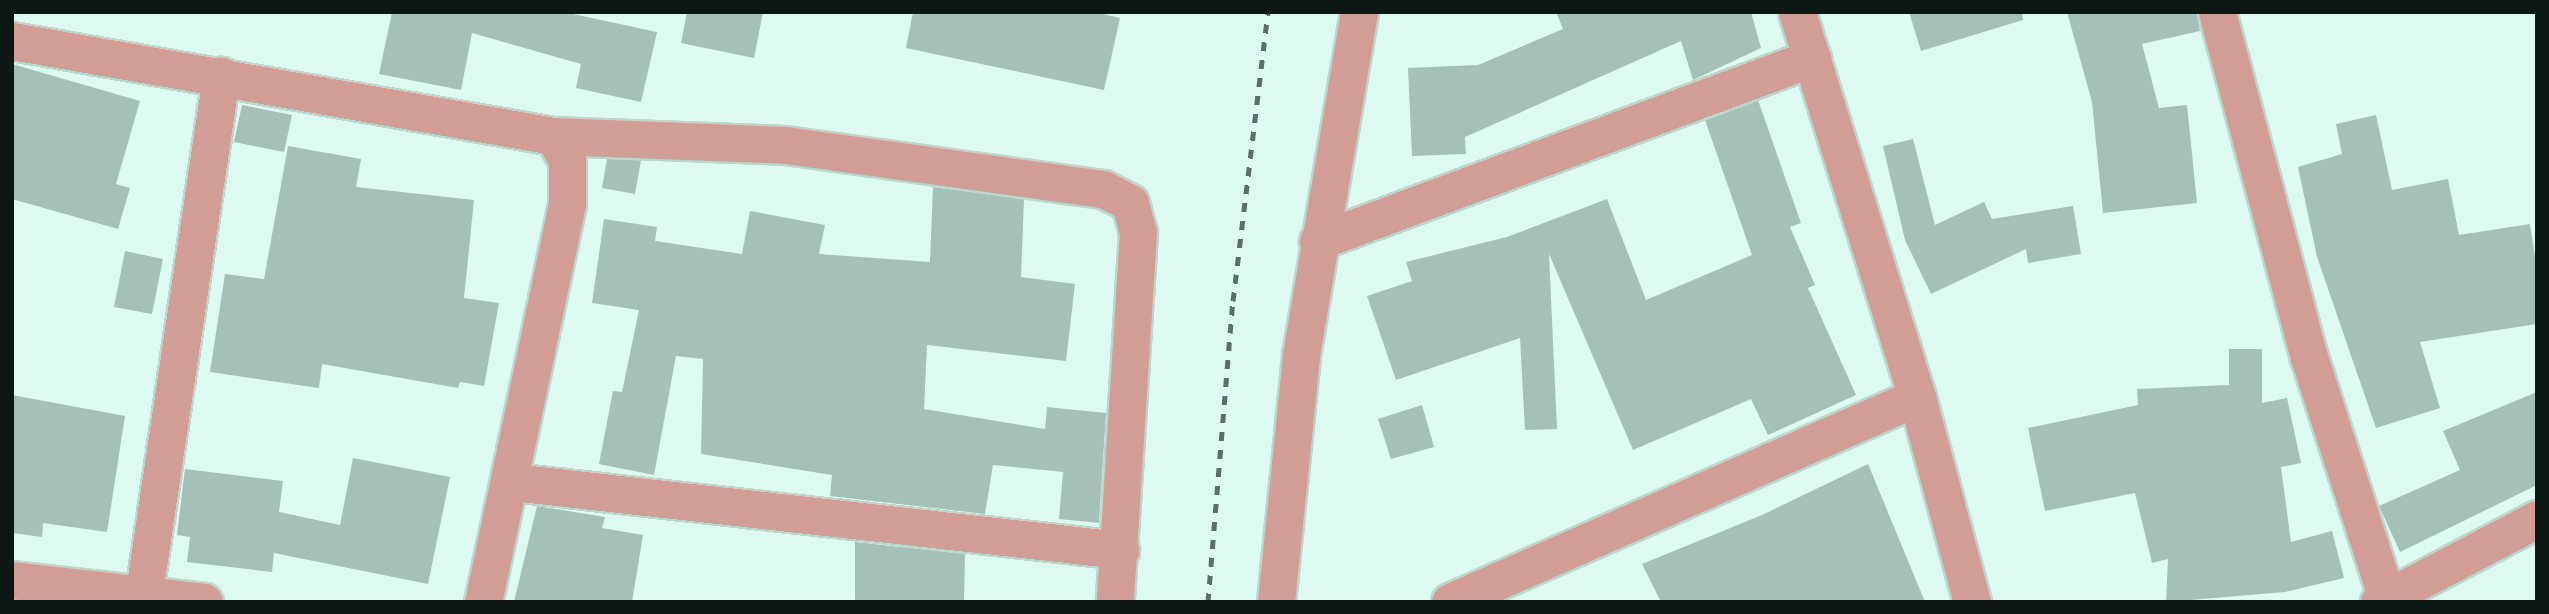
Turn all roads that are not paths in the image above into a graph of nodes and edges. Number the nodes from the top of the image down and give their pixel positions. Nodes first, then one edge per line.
1 (1359, 12) edge
2 (1797, 12) edge
3 (2217, 12) edge
4 (12, 41) edge
5 (1812, 58) junction
6 (221, 76) junction
7 (553, 136) junction
8 (1318, 241) junction
9 (1917, 397) junction
10 (512, 482) junction
11 (2537, 519) edge
12 (1120, 550) junction
13 (12, 580) edge
14 (144, 592) junction
15 (2383, 600) edge
16 (204, 602) edge
17 (483, 602) edge
18 (1115, 602) edge
19 (1276, 602) edge
20 (1450, 602) edge
21 (1972, 602) edge

1 - 8 street
2 - 5 street
3 - 15 street
4 - 6 street
5 - 8 street
5 - 9 street
6 - 7 street
6 - 14 street
7 - 10 street
7 - 12 street
8 - 19 street
9 - 20 street
9 - 21 street
10 - 12 street
10 - 17 street
11 - 15 street
12 - 18 street
13 - 14 street
14 - 16 street

